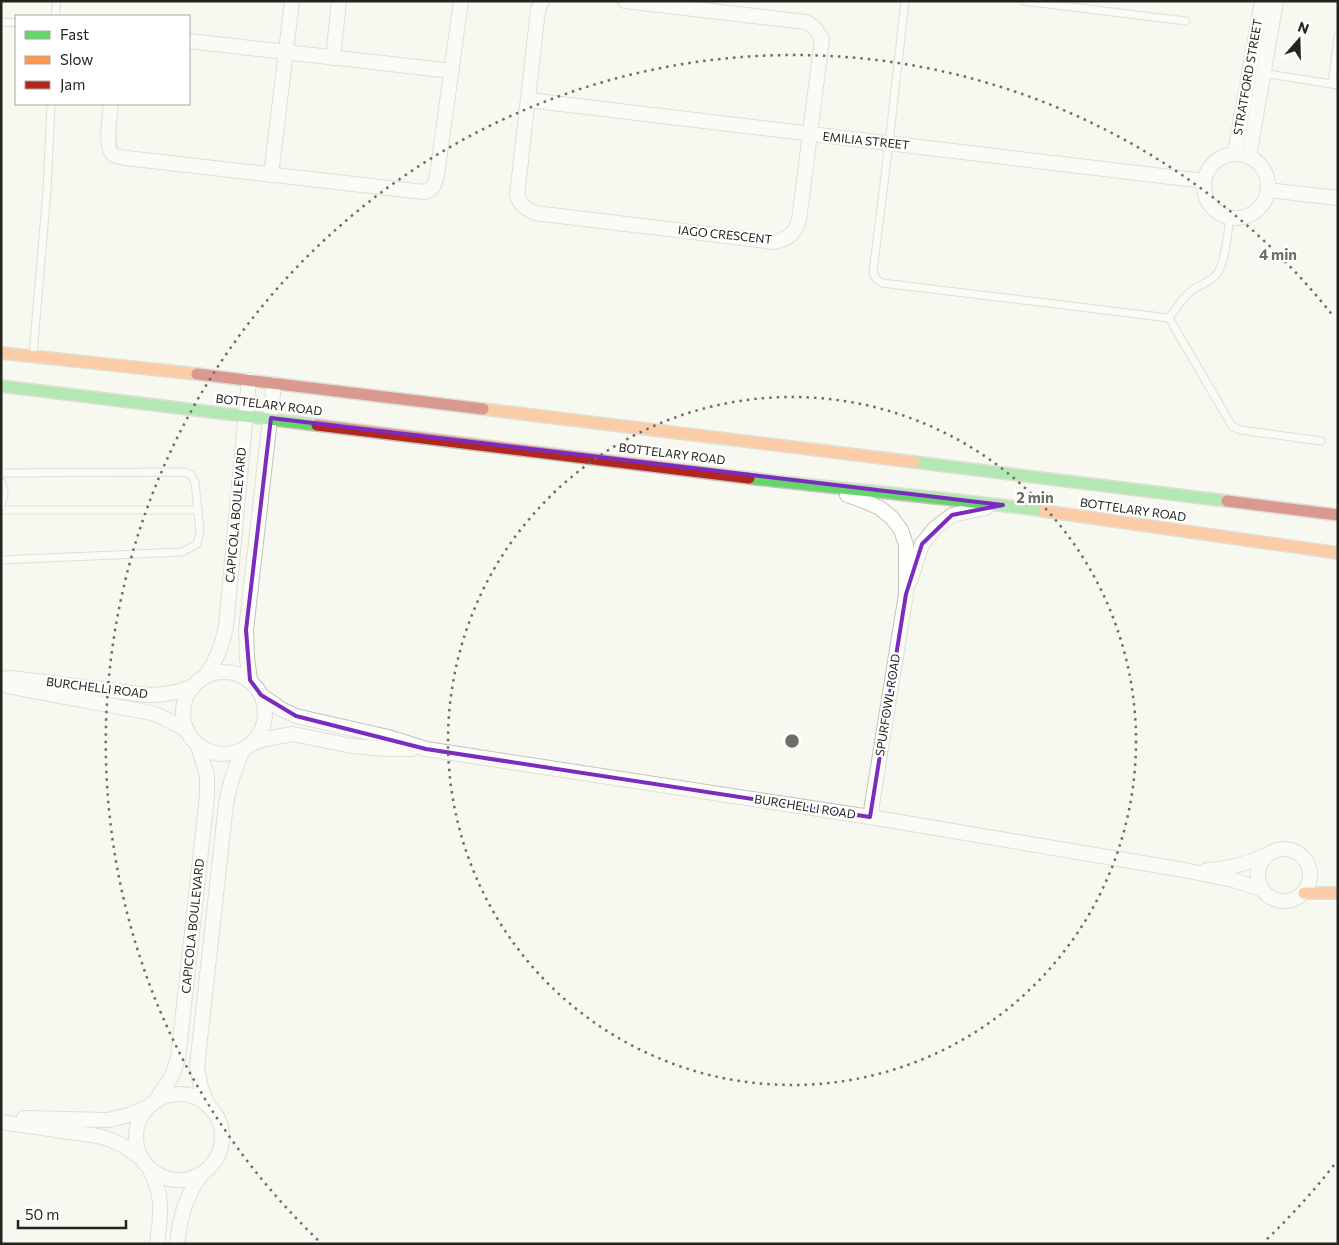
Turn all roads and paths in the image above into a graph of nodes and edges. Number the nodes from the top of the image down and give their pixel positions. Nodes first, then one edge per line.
1 (57, 1) edge
2 (292, 1) edge
3 (339, 1) edge
4 (461, 1) edge
5 (542, 1) edge
6 (625, 1) edge
7 (905, 1) edge
8 (1023, 1) edge
9 (1262, 1) edge
10 (1276, 1) edge
11 (55, 15) edge
12 (1186, 21) dead end
13 (1, 22) edge
14 (15, 23) edge
15 (1338, 37) edge
16 (190, 41) edge
17 (286, 51) junction
18 (333, 58) junction
19 (452, 71) junction
20 (1256, 72) junction
21 (1335, 85) edge
22 (528, 100) junction
23 (50, 105) edge
24 (111, 105) edge
25 (809, 135) junction
26 (889, 144) junction
27 (1234, 153) junction
28 (1249, 156) junction
29 (271, 175) junction
30 (1204, 181) junction
31 (1268, 190) junction
32 (1338, 198) edge
33 (1230, 218) junction
34 (1169, 318) junction
35 (1, 353) edge
36 (33, 357) junction
37 (249, 380) junction
38 (274, 384) junction
39 (1, 386) edge
40 (245, 416) junction
41 (271, 418) junction
42 (1322, 441) dead end
43 (1, 473) edge
44 (1, 482) edge
45 (818, 486) junction
46 (1, 505) edge
47 (1003, 505) junction
48 (1, 510) edge
49 (198, 510) junction
50 (1338, 515) edge
51 (1338, 553) edge
52 (1, 560) edge
53 (906, 594) junction
54 (206, 676) junction
55 (1, 679) edge
56 (250, 680) junction
57 (1, 684) edge
58 (192, 687) junction
59 (261, 694) junction
60 (187, 730) junction
61 (198, 745) junction
62 (247, 747) junction
63 (426, 749) junction
64 (870, 817) junction
65 (1267, 855) junction
66 (1184, 870) junction
67 (1261, 888) junction
68 (1304, 893) junction
69 (1338, 893) edge
70 (151, 1104) junction
71 (208, 1105) junction
72 (1, 1117) edge
73 (1, 1122) edge
74 (146, 1164) junction
75 (204, 1172) junction
76 (157, 1244) edge
77 (177, 1244) edge

1 - 11 lane
2 - 17 street
3 - 18 street
4 - 19 street
5 - 22 street, IAGO CRESCENT
6 - 25 street, IAGO CRESCENT
7 - 26 lane
8 - 12 lane
9 - 20 street, STRATFORD STREET
10 - 20 street, STRATFORD STREET
13 - 14 lane
15 - 21 lane
16 - 17 street
17 - 18 street
17 - 29 street
18 - 19 street
19 - 29 street
20 - 21 lane
20 - 27 street, STRATFORD STREET
20 - 28 street, STRATFORD STREET
22 - 25 street, EMILIA STREET
22 - 25 street, IAGO CRESCENT
23 - 36 lane
24 - 29 street
25 - 26 street, EMILIA STREET
26 - 30 street, EMILIA STREET
26 - 34 lane
27 - 28 street
27 - 30 street
28 - 31 street
30 - 33 street
31 - 32 street
31 - 33 street
33 - 34 lane
34 - 42 lane
35 - 36 main road, BOTTELARY ROAD
36 - 37 main road, BOTTELARY ROAD
37 - 38 main road, BOTTELARY ROAD
37 - 40 street, CAPICOLA BOULEVARD
38 - 41 street, CAPICOLA BOULEVARD
38 - 50 main road, BOTTELARY ROAD
39 - 40 main road, BOTTELARY ROAD
40 - 41 main road, BOTTELARY ROAD
40 - 54 street, CAPICOLA BOULEVARD
41 - 45 main road, BOTTELARY ROAD
41 - 56 street, CAPICOLA BOULEVARD
43 - 49 lane
44 - 46 lane
45 - 47 main road, BOTTELARY ROAD
45 - 53 street, SPURFOWL ROAD
47 - 51 main road, BOTTELARY ROAD
47 - 53 street, SPURFOWL ROAD
48 - 49 lane
49 - 52 lane
53 - 64 street, SPURFOWL ROAD
54 - 56 street
54 - 58 street
55 - 58 street, BURCHELLI ROAD
56 - 59 street
57 - 60 street, BURCHELLI ROAD
58 - 60 street
59 - 62 street
59 - 63 street, BURCHELLI ROAD
60 - 61 street
61 - 62 street
61 - 70 street, CAPICOLA BOULEVARD
62 - 63 street, BURCHELLI ROAD
62 - 71 street, CAPICOLA BOULEVARD
63 - 64 street, BURCHELLI ROAD
64 - 66 street, BURCHELLI ROAD
65 - 66 street, BURCHELLI ROAD
65 - 67 street
65 - 68 street
66 - 67 street, BURCHELLI ROAD
67 - 68 street
68 - 69 main road
70 - 71 street
70 - 72 street
70 - 74 street
71 - 75 street
73 - 74 street
74 - 75 street
74 - 76 street
75 - 77 street

